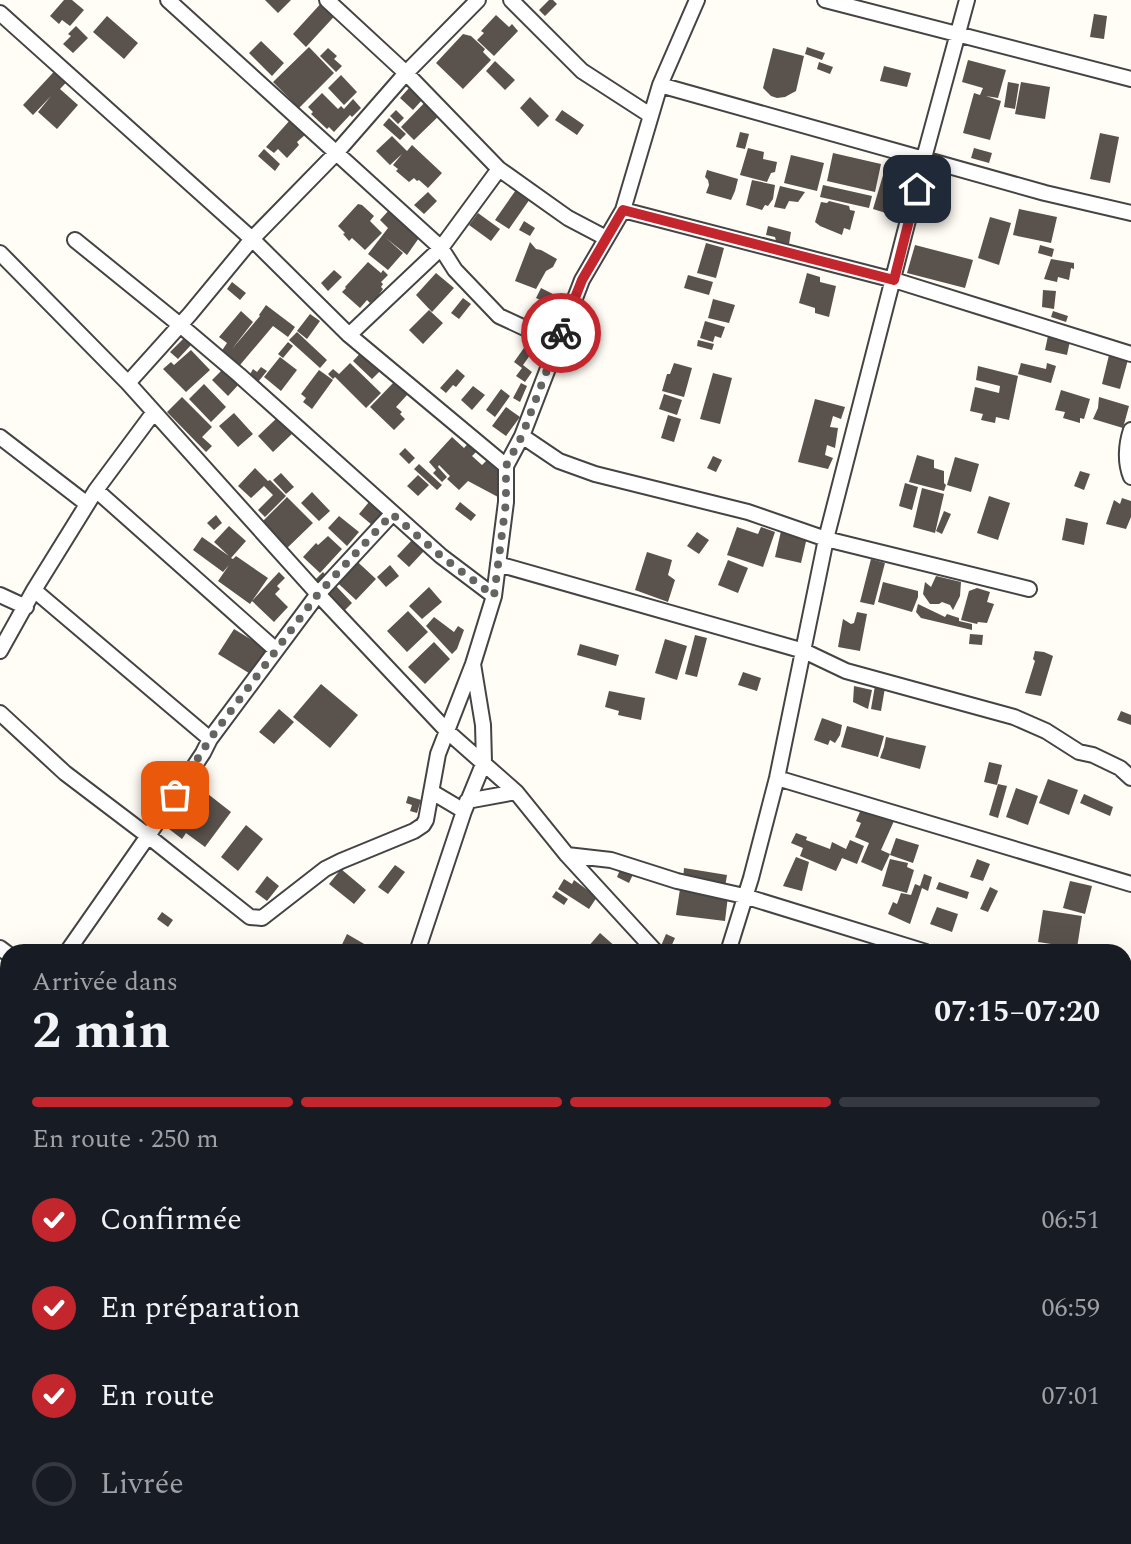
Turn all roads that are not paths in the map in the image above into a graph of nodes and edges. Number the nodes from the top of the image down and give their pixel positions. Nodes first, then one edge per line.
1 (168, 0) edge
2 (327, 0) edge
3 (478, 0) edge
4 (511, 0) edge
5 (697, 0) edge
6 (825, 0) edge
7 (967, 0) edge
8 (0, 13) edge
9 (958, 34) junction
10 (406, 73) junction
11 (1131, 79) edge
12 (660, 85) junction
13 (650, 115) junction
14 (337, 152) junction
15 (924, 158) junction
16 (499, 169) junction
17 (623, 210) junction
18 (1131, 213) edge
19 (606, 238) junction
20 (252, 239) junction
21 (75, 240) dead end
22 (441, 248) junction
23 (0, 253) edge
24 (894, 280) junction
25 (180, 325) junction
26 (349, 335) junction
27 (557, 343) junction
28 (1131, 354) edge
29 (128, 383) junction
30 (154, 412) junction
31 (1131, 430) edge
32 (522, 436) junction
33 (0, 437) edge
34 (506, 466) junction
35 (1131, 477) edge
36 (96, 490) junction
37 (87, 504) junction
38 (392, 514) junction
39 (826, 539) junction
40 (498, 564) junction
41 (1029, 589) dead end
42 (34, 590) junction
43 (318, 594) junction
44 (0, 595) edge
45 (494, 596) junction
46 (26, 607) junction
47 (276, 650) junction
48 (0, 651) edge
49 (804, 651) junction
50 (473, 664) junction
51 (0, 713) edge
52 (448, 732) junction
53 (210, 739) junction
54 (484, 762) junction
55 (777, 778) junction
56 (1131, 778) edge
57 (432, 792) junction
58 (516, 792) junction
59 (466, 806) junction
60 (148, 836) junction
61 (567, 855) junction
62 (1131, 884) edge
63 (744, 896) junction
64 (73, 944) edge
65 (420, 944) edge
66 (649, 944) edge
67 (730, 944) edge
68 (900, 944) edge

1 - 14 street
2 - 10 street
3 - 10 street
4 - 13 street
5 - 12 street
6 - 9 street
7 - 9 street
8 - 20 street
9 - 11 street
9 - 15 street
10 - 14 street
10 - 16 street
12 - 13 street
12 - 15 street
13 - 17 street
14 - 20 street
14 - 22 street
15 - 18 street
15 - 24 street
16 - 19 street
16 - 22 street
17 - 19 street
17 - 24 street
19 - 27 street
20 - 25 street
20 - 26 street
21 - 25 street
22 - 26 street
22 - 27 street
23 - 29 street
24 - 28 street
24 - 39 street
25 - 29 street
25 - 38 street
26 - 34 street
27 - 32 street
29 - 30 street
30 - 36 street
30 - 43 street
31 - 35 street
32 - 34 street
32 - 39 street
33 - 37 street
34 - 40 street
36 - 37 street
36 - 47 street
37 - 42 street
38 - 43 street
38 - 45 street
39 - 41 street
39 - 49 street
40 - 45 street
40 - 49 street
42 - 46 street
42 - 53 street
43 - 47 street
43 - 52 street
44 - 46 street
45 - 50 street
46 - 48 street
47 - 53 street
49 - 55 street
49 - 56 street
50 - 52 street
50 - 54 street
51 - 60 street
52 - 54 street
52 - 57 street
53 - 60 street
54 - 58 street
54 - 59 street
55 - 62 street
55 - 63 street
57 - 59 street
57 - 60 street
58 - 59 street
58 - 61 street
59 - 65 street
60 - 64 street
61 - 63 street
61 - 66 street
63 - 67 street
63 - 68 street

